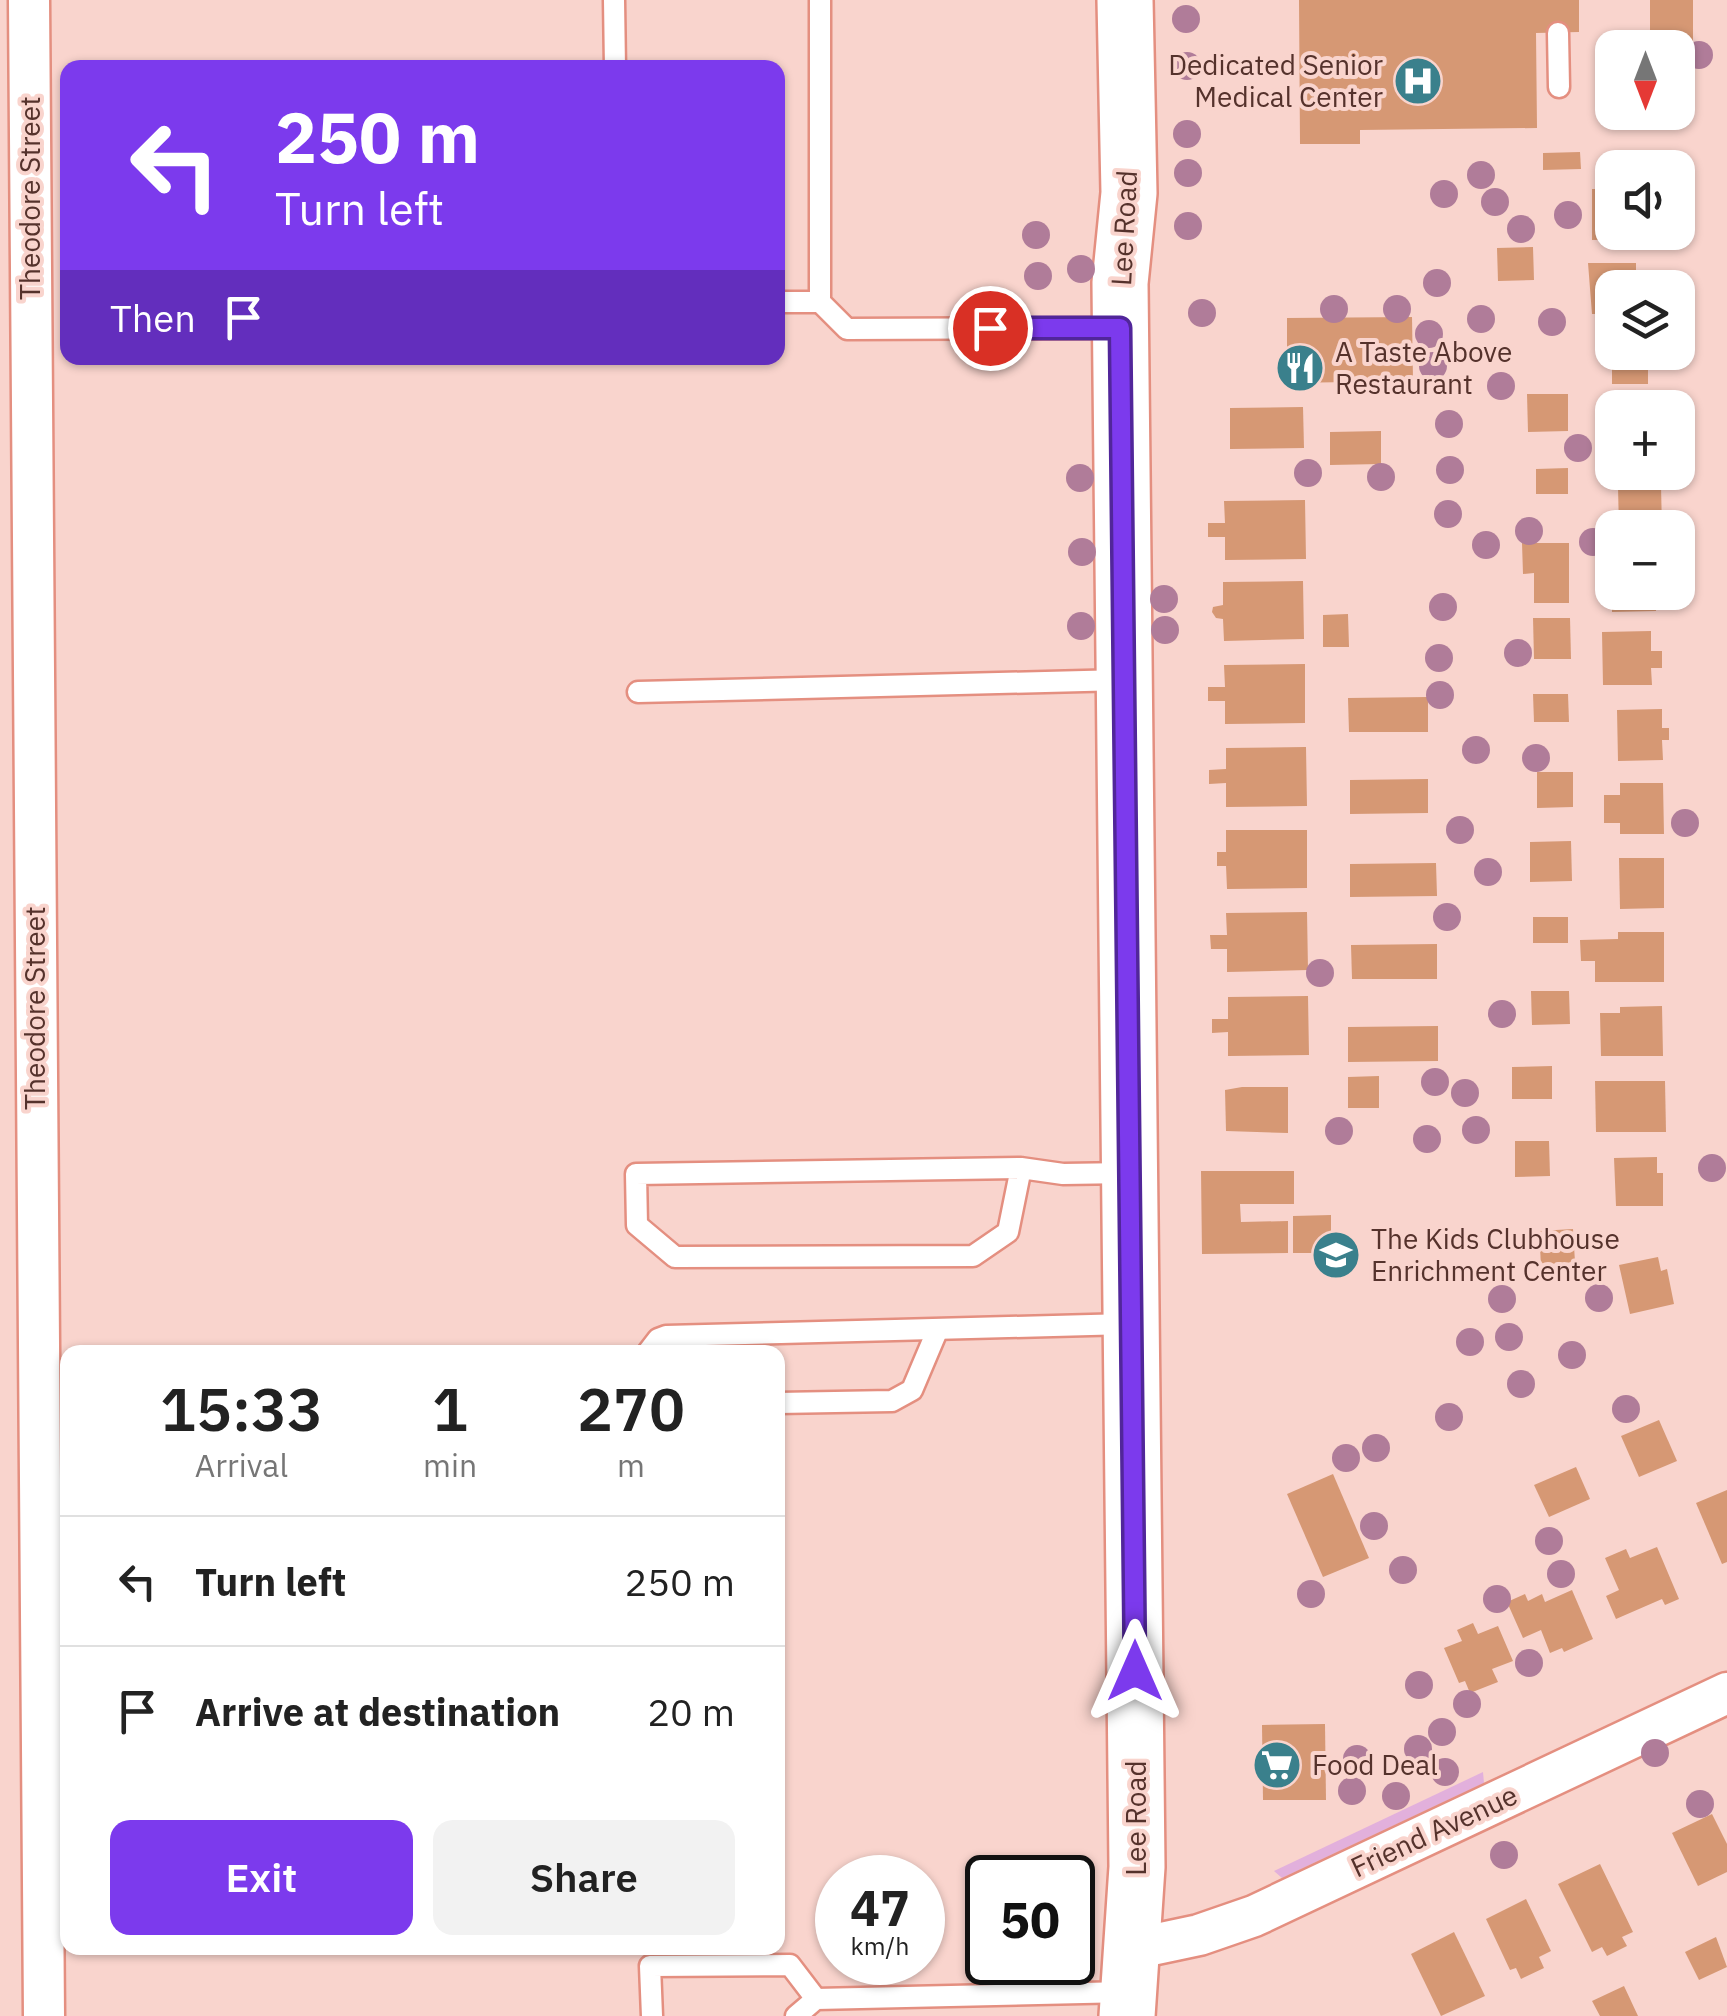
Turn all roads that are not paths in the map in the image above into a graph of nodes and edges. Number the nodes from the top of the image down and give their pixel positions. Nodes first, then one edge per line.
1 (29, 0) edge
2 (614, 0) edge
3 (820, 0) edge
4 (1125, 0) edge
5 (1558, 33) dead end
6 (615, 60) edge
7 (1559, 87) dead end
8 (785, 302) edge
9 (820, 302) junction
10 (1120, 328) junction
11 (1125, 680) junction
12 (638, 692) dead end
13 (1021, 1168) junction
14 (1130, 1173) junction
15 (1133, 1324) junction
16 (937, 1332) junction
17 (653, 1345) edge
18 (785, 1403) edge
19 (1727, 1693) edge
20 (1130, 1986) edge
21 (816, 1999) junction
22 (44, 2016) edge
23 (652, 2016) edge
24 (796, 2016) edge

1 - 22 street, Theodore Street
2 - 6 lane
3 - 9 lane
4 - 10 main road, Lee Road
5 - 7 lane
8 - 9 lane
9 - 10 lane
10 - 11 main road, Lee Road
11 - 12 lane
11 - 14 main road, Lee Road
13 - 13 lane
13 - 14 lane
14 - 15 main road, Lee Road
15 - 16 lane
15 - 20 main road, Lee Road
16 - 17 lane
16 - 18 lane
19 - 20 street, Friend Avenue
20 - 21 lane
21 - 23 lane
21 - 24 lane

